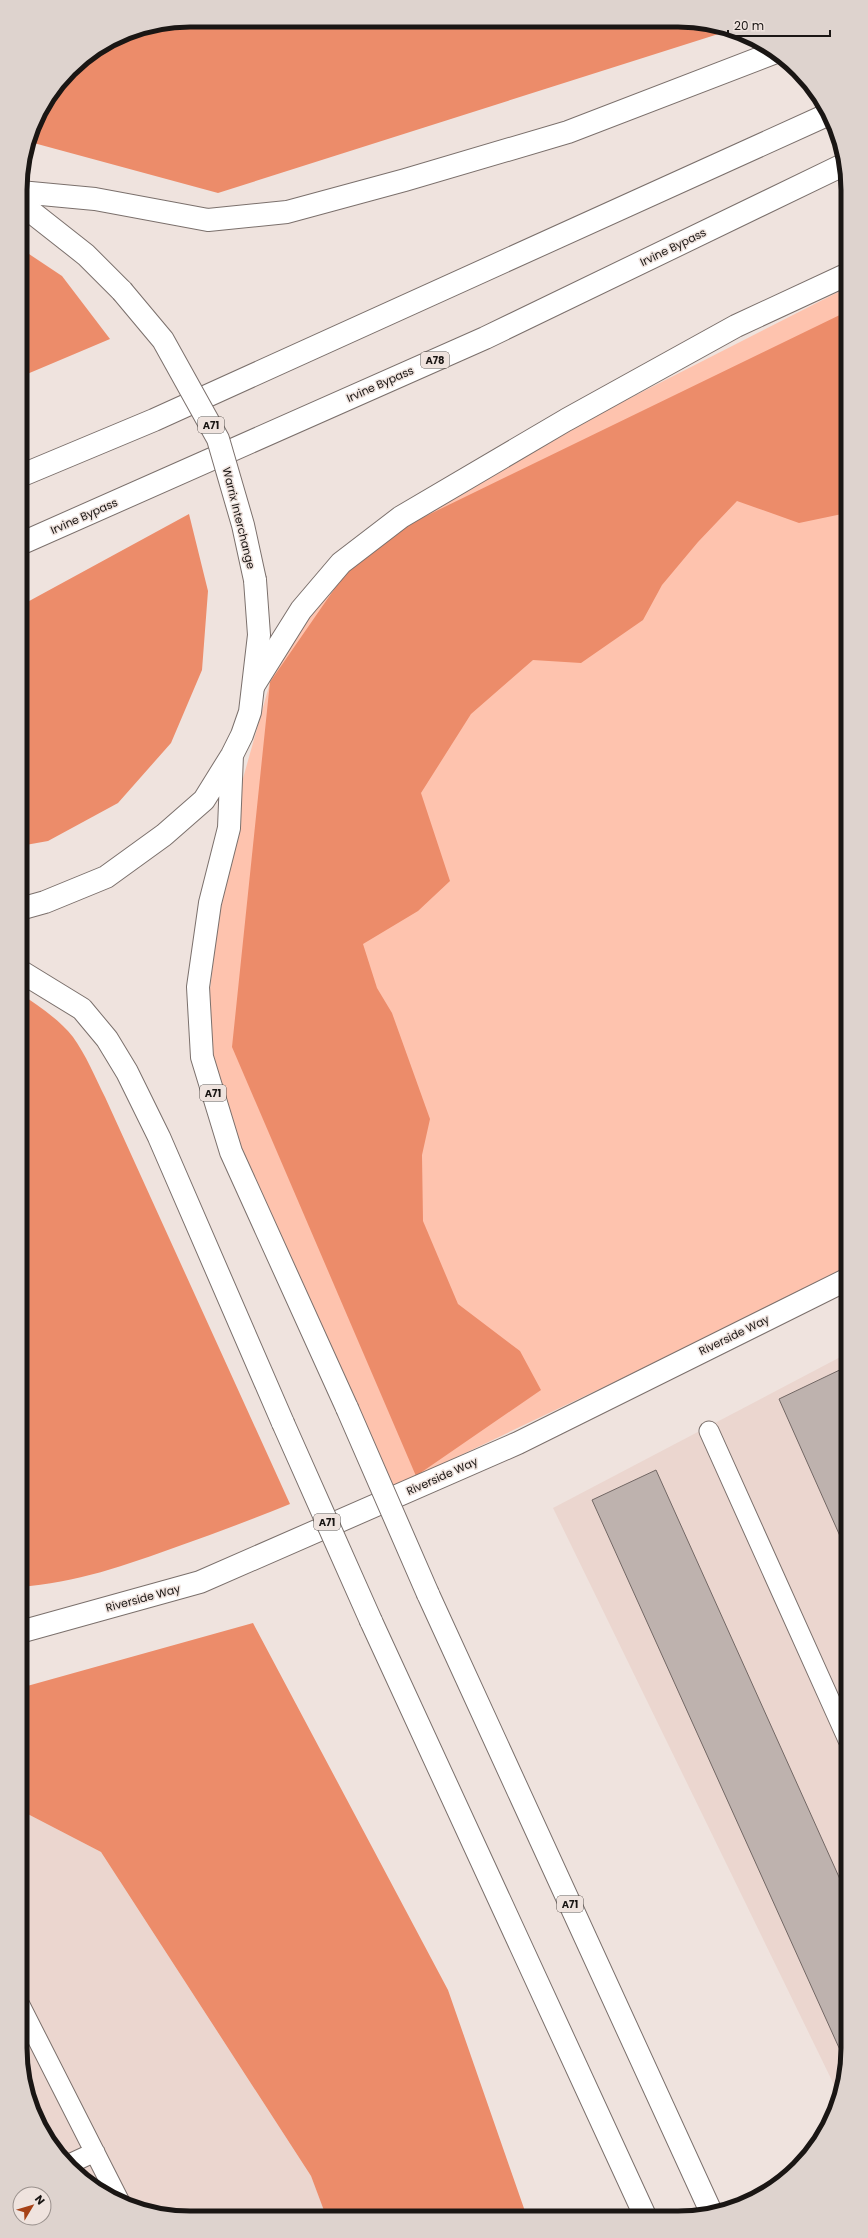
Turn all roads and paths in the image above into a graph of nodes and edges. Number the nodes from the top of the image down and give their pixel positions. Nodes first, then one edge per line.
1 (770, 54) edge
2 (823, 117) edge
3 (840, 167) edge
4 (27, 193) edge
5 (27, 209) edge
6 (841, 277) edge
7 (27, 473) edge
8 (27, 541) edge
9 (254, 685) junction
10 (232, 755) junction
11 (27, 907) edge
12 (27, 975) edge
13 (841, 1282) edge
14 (709, 1431) dead end
15 (27, 1630) edge
16 (841, 1724) edge
17 (27, 2019) edge
18 (95, 2152) junction
19 (74, 2162) edge
20 (115, 2193) edge
21 (709, 2208) edge
22 (643, 2211) edge

1 - 4 main road
2 - 7 main road
3 - 8 main road, Irvine Bypass / A78
5 - 9 main road, Warrix Interchange / A71, bridge
6 - 9 main road
9 - 10 main road, Warrix Interchange / A71
10 - 11 main road, Warrix Interchange / A71
10 - 21 main road, A71, bridge
12 - 22 main road, A71, bridge
13 - 15 main road, Riverside Way
14 - 16 lane
17 - 18 lane
18 - 19 lane
18 - 20 lane

